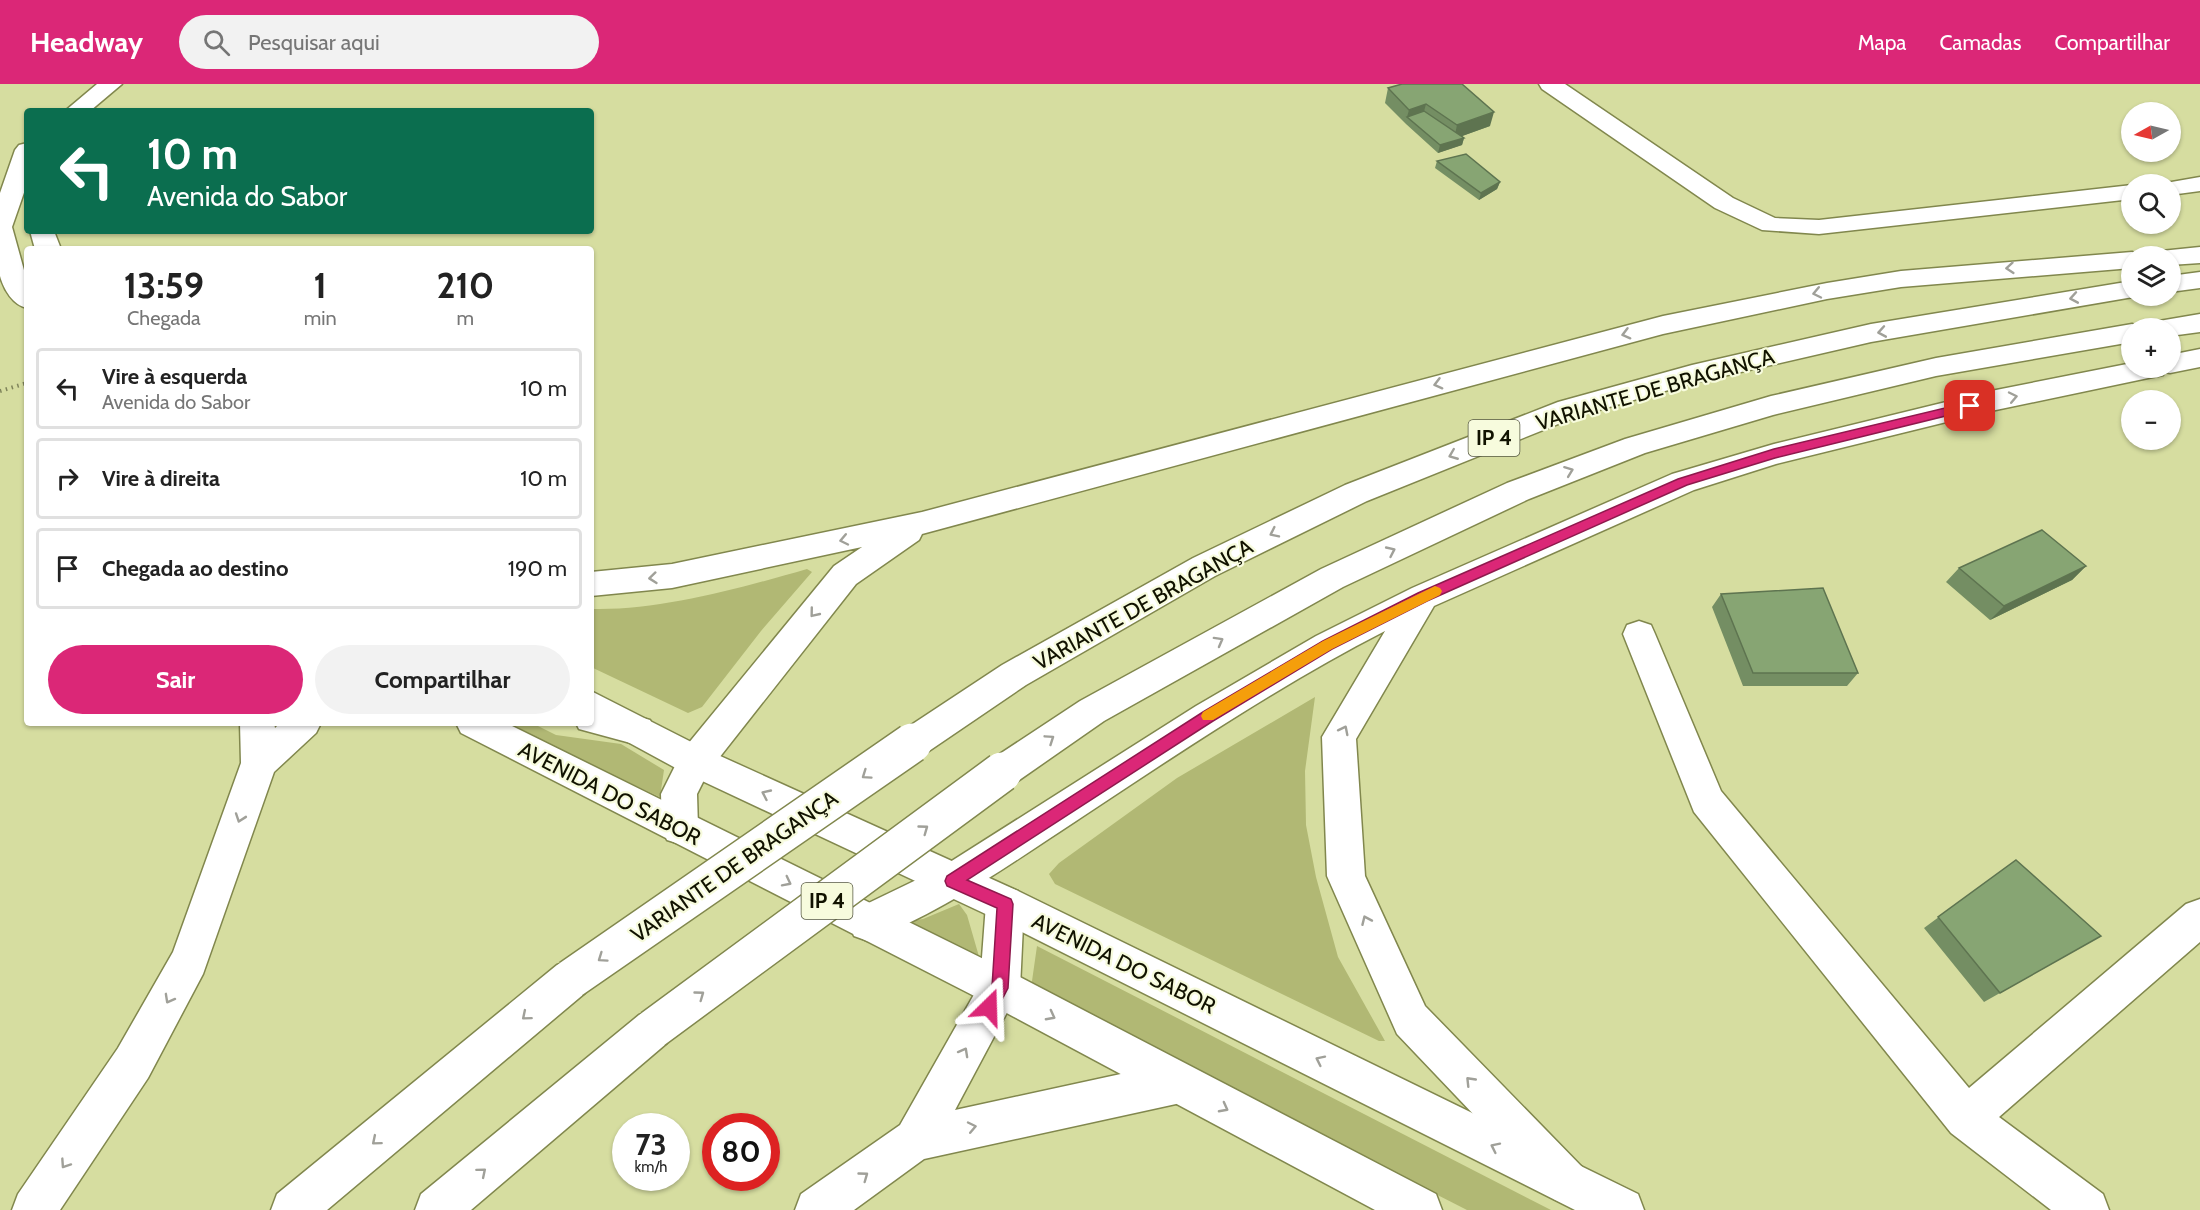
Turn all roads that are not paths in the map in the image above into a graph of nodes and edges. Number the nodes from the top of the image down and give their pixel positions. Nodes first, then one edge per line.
1 (112, 84) edge
2 (1550, 84) edge
3 (80, 108) edge
4 (92, 108) edge
5 (24, 159) edge
6 (2200, 184) edge
7 (2181, 187) edge
8 (2121, 193) edge
9 (0, 228) edge
10 (2200, 255) edge
11 (2181, 256) edge
12 (2121, 261) edge
13 (2200, 280) edge
14 (2181, 283) edge
15 (2121, 291) edge
16 (24, 296) edge
17 (2200, 323) edge
18 (2181, 326) edge
19 (2121, 335) edge
20 (2200, 358) edge
21 (2181, 362) edge
22 (2121, 375) edge
23 (922, 523) junction
24 (594, 584) edge
25 (1423, 597) junction
26 (1640, 634) dead end
27 (594, 707) edge
28 (594, 720) edge
29 (257, 726) edge
30 (301, 726) edge
31 (478, 726) edge
32 (638, 730) junction
33 (695, 761) junction
34 (259, 763) junction
35 (680, 828) junction
36 (952, 881) junction
37 (1005, 904) junction
38 (2200, 916) edge
39 (868, 923) junction
40 (1000, 988) junction
41 (1176, 1083) junction
42 (1966, 1118) junction
43 (915, 1140) junction
44 (1569, 1184) junction
45 (34, 1210) edge
46 (293, 1210) edge
47 (437, 1210) edge
48 (816, 1210) edge
49 (1420, 1210) edge
50 (1622, 1210) edge
51 (2087, 1210) edge

1 - 3 main road
1 - 4 main road
2 - 8 main road
5 - 9 main road
6 - 7 main road
9 - 16 main road
10 - 11 main road
12 -> 23 main road
13 - 14 main road
15 -> 46 main road, VARIANTE DE BRAGANÇA / IP 4, bridge
17 - 18 main road
47 -> 19 main road, IP 4, bridge
20 - 21 main road
25 -> 22 main road
23 -> 24 main road
23 -> 33 main road
25 - 36 main road
44 -> 25 main road
26 - 42 main road
27 - 32 main road, AVENIDA DO SABOR
28 - 32 main road
29 - 34 main road
30 - 34 main road
31 - 35 main road, AVENIDA DO SABOR
32 - 33 main road, AVENIDA DO SABOR
33 - 35 main road
36 -> 33 main road, AVENIDA DO SABOR
34 -> 45 main road
35 -> 39 main road, AVENIDA DO SABOR
36 - 37 main road, AVENIDA DO SABOR
36 - 39 main road
37 - 40 main road
44 -> 37 main road, AVENIDA DO SABOR
38 - 42 main road
39 - 40 main road, AVENIDA DO SABOR
40 -> 41 main road, AVENIDA DO SABOR
43 -> 40 main road
43 -> 41 main road
41 -> 49 main road, AVENIDA DO SABOR
42 - 51 main road
48 -> 43 main road
44 - 50 main road, AVENIDA DO SABOR

